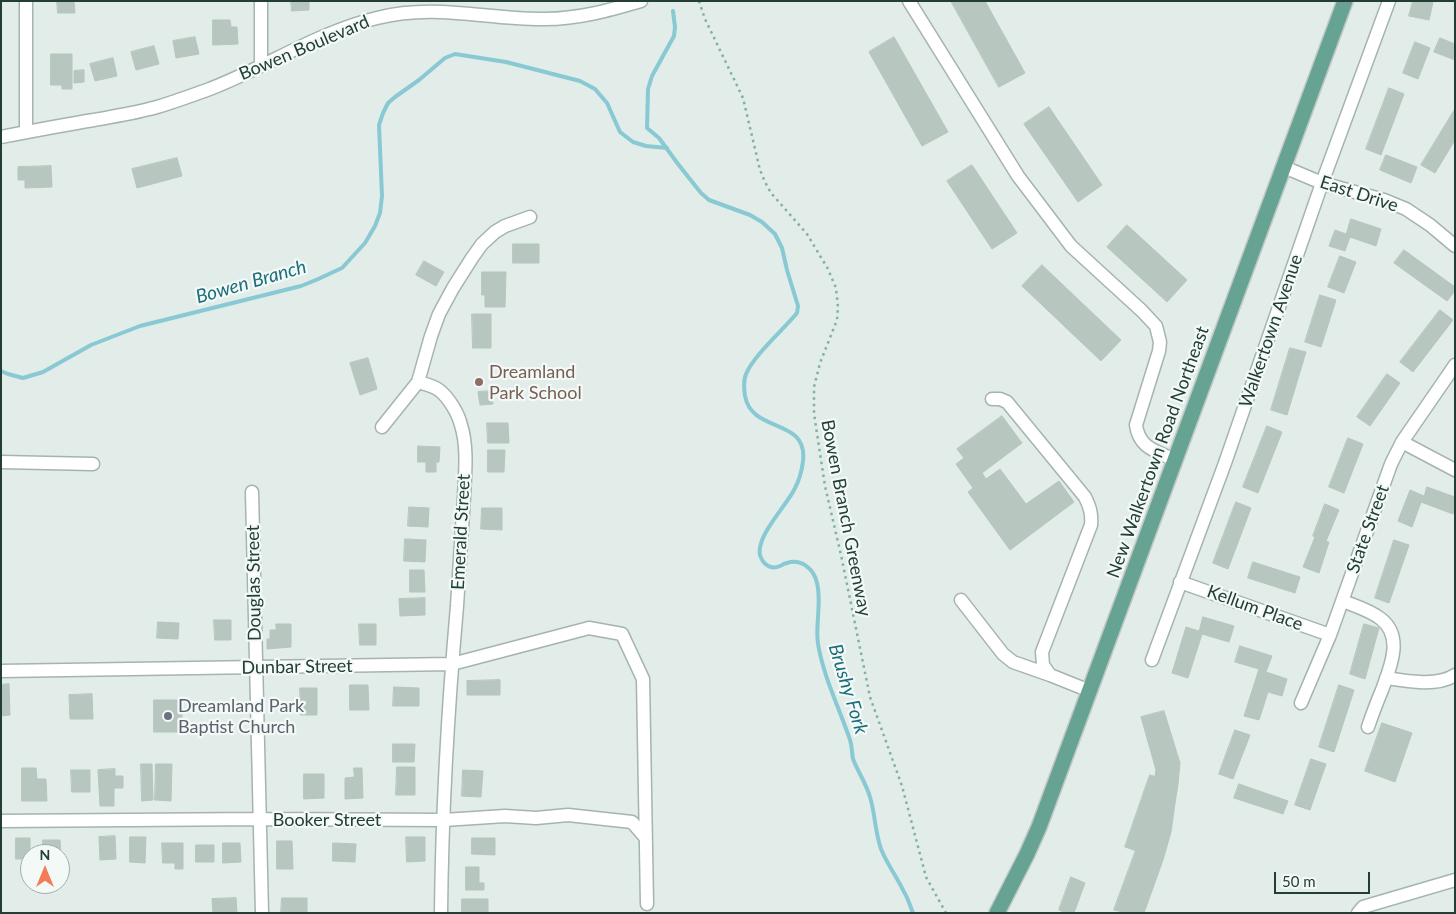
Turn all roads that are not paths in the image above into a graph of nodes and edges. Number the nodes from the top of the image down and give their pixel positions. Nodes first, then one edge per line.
1 (26, 1) edge
2 (260, 1) edge
3 (642, 1) edge
4 (909, 1) edge
5 (1345, 1) edge
6 (1389, 1) edge
7 (261, 66) junction
8 (26, 132) junction
9 (1, 137) edge
10 (1284, 167) junction
11 (1322, 183) junction
12 (530, 217) dead end
13 (1455, 246) edge
14 (1455, 365) edge
15 (418, 382) junction
16 (992, 400) dead end
17 (382, 427) dead end
18 (1402, 442) junction
19 (1175, 460) junction
20 (1, 462) edge
21 (93, 464) dead end
22 (1455, 470) edge
23 (252, 492) dead end
24 (1180, 582) junction
25 (961, 600) dead end
26 (1343, 601) junction
27 (1330, 635) junction
28 (1152, 660) dead end
29 (452, 664) junction
30 (256, 668) junction
31 (1, 671) edge
32 (1050, 675) junction
33 (1455, 675) edge
34 (1386, 678) junction
35 (1090, 691) junction
36 (1301, 704) dead end
37 (1368, 727) dead end
38 (259, 819) junction
39 (444, 820) junction
40 (1, 821) edge
41 (645, 837) junction
42 (1455, 880) edge
43 (646, 904) dead end
44 (262, 913) edge
45 (440, 913) edge
46 (997, 913) edge
47 (1358, 913) edge

1 - 8 street
2 - 7 street
3 - 7 street, Bowen Boulevard
4 - 19 street
5 - 10 main road, New Walkertown Road Northeast
6 - 11 street, Walkertown Avenue
7 - 8 street, Bowen Boulevard
8 - 9 street, Bowen Boulevard
10 - 11 street, East Drive
10 - 19 main road, New Walkertown Road Northeast
11 - 13 street, East Drive
11 - 24 street, Walkertown Avenue
12 - 15 street
14 - 18 street, State Street
15 - 17 street
15 - 29 street, Emerald Street
16 - 32 street
18 - 22 street
18 - 26 street, State Street
19 - 35 main road, New Walkertown Road Northeast
20 - 21 street
23 - 30 street, Douglas Street
24 - 27 street, Kellum Place
24 - 28 street, Walkertown Avenue
25 - 32 street
26 - 27 street, State Street
26 - 34 street
27 - 36 street, State Street
29 - 30 street, Dunbar Street
29 - 39 street, Emerald Street
29 - 41 street, Dunbar Street
30 - 31 street, Dunbar Street
30 - 38 street, Douglas Street
32 - 35 street
33 - 34 street
34 - 37 street
35 - 46 main road, New Walkertown Road Northeast
38 - 39 street, Booker Street
38 - 40 street, Booker Street
38 - 44 street, Douglas Street
39 - 41 street, Booker Street
39 - 45 street, Emerald Street
41 - 43 street
42 - 47 street

